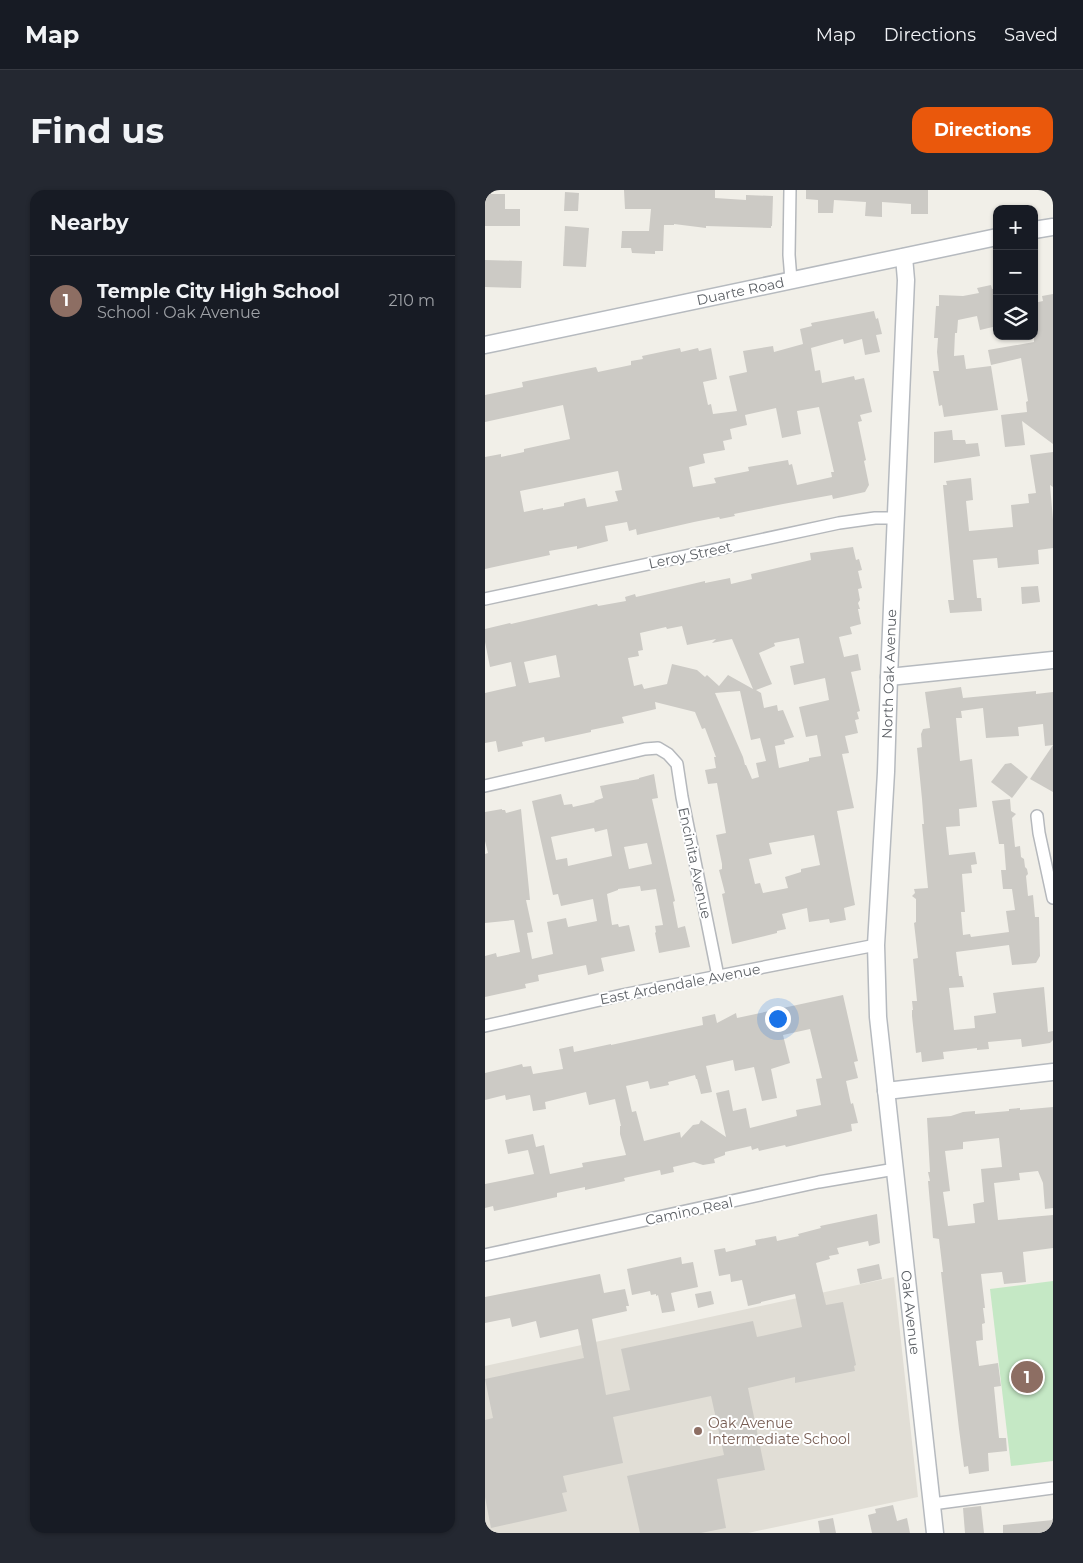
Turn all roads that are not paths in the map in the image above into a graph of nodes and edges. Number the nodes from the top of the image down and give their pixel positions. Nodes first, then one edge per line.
1 (790, 190) edge
2 (1053, 227) edge
3 (1038, 229) edge
4 (993, 238) edge
5 (904, 257) junction
6 (791, 280) junction
7 (485, 345) edge
8 (896, 518) junction
9 (485, 599) edge
10 (1053, 660) edge
11 (889, 677) junction
12 (485, 786) edge
13 (1037, 816) dead end
14 (1053, 898) edge
15 (876, 945) junction
16 (718, 976) junction
17 (485, 1026) edge
18 (1053, 1072) edge
19 (886, 1091) junction
20 (895, 1169) junction
21 (485, 1256) edge
22 (1053, 1488) edge
23 (932, 1504) junction
24 (935, 1533) edge

1 - 6 street
2 - 3 street
4 - 5 street, Duarte Road
5 - 6 street, Duarte Road
5 - 8 street, North Oak Avenue
6 - 7 street, Duarte Road
8 - 9 street, Leroy Street
8 - 11 street, North Oak Avenue
10 - 11 street
11 - 15 street, North Oak Avenue
12 - 16 street, Encinita Avenue
13 - 14 street
15 - 16 street, East Ardendale Avenue
15 - 19 street, North Oak Avenue
16 - 17 street, East Ardendale Avenue
18 - 19 street
19 - 20 street, Oak Avenue
20 - 21 street, Camino Real
20 - 23 street, Oak Avenue
22 - 23 street
23 - 24 street, Oak Avenue

